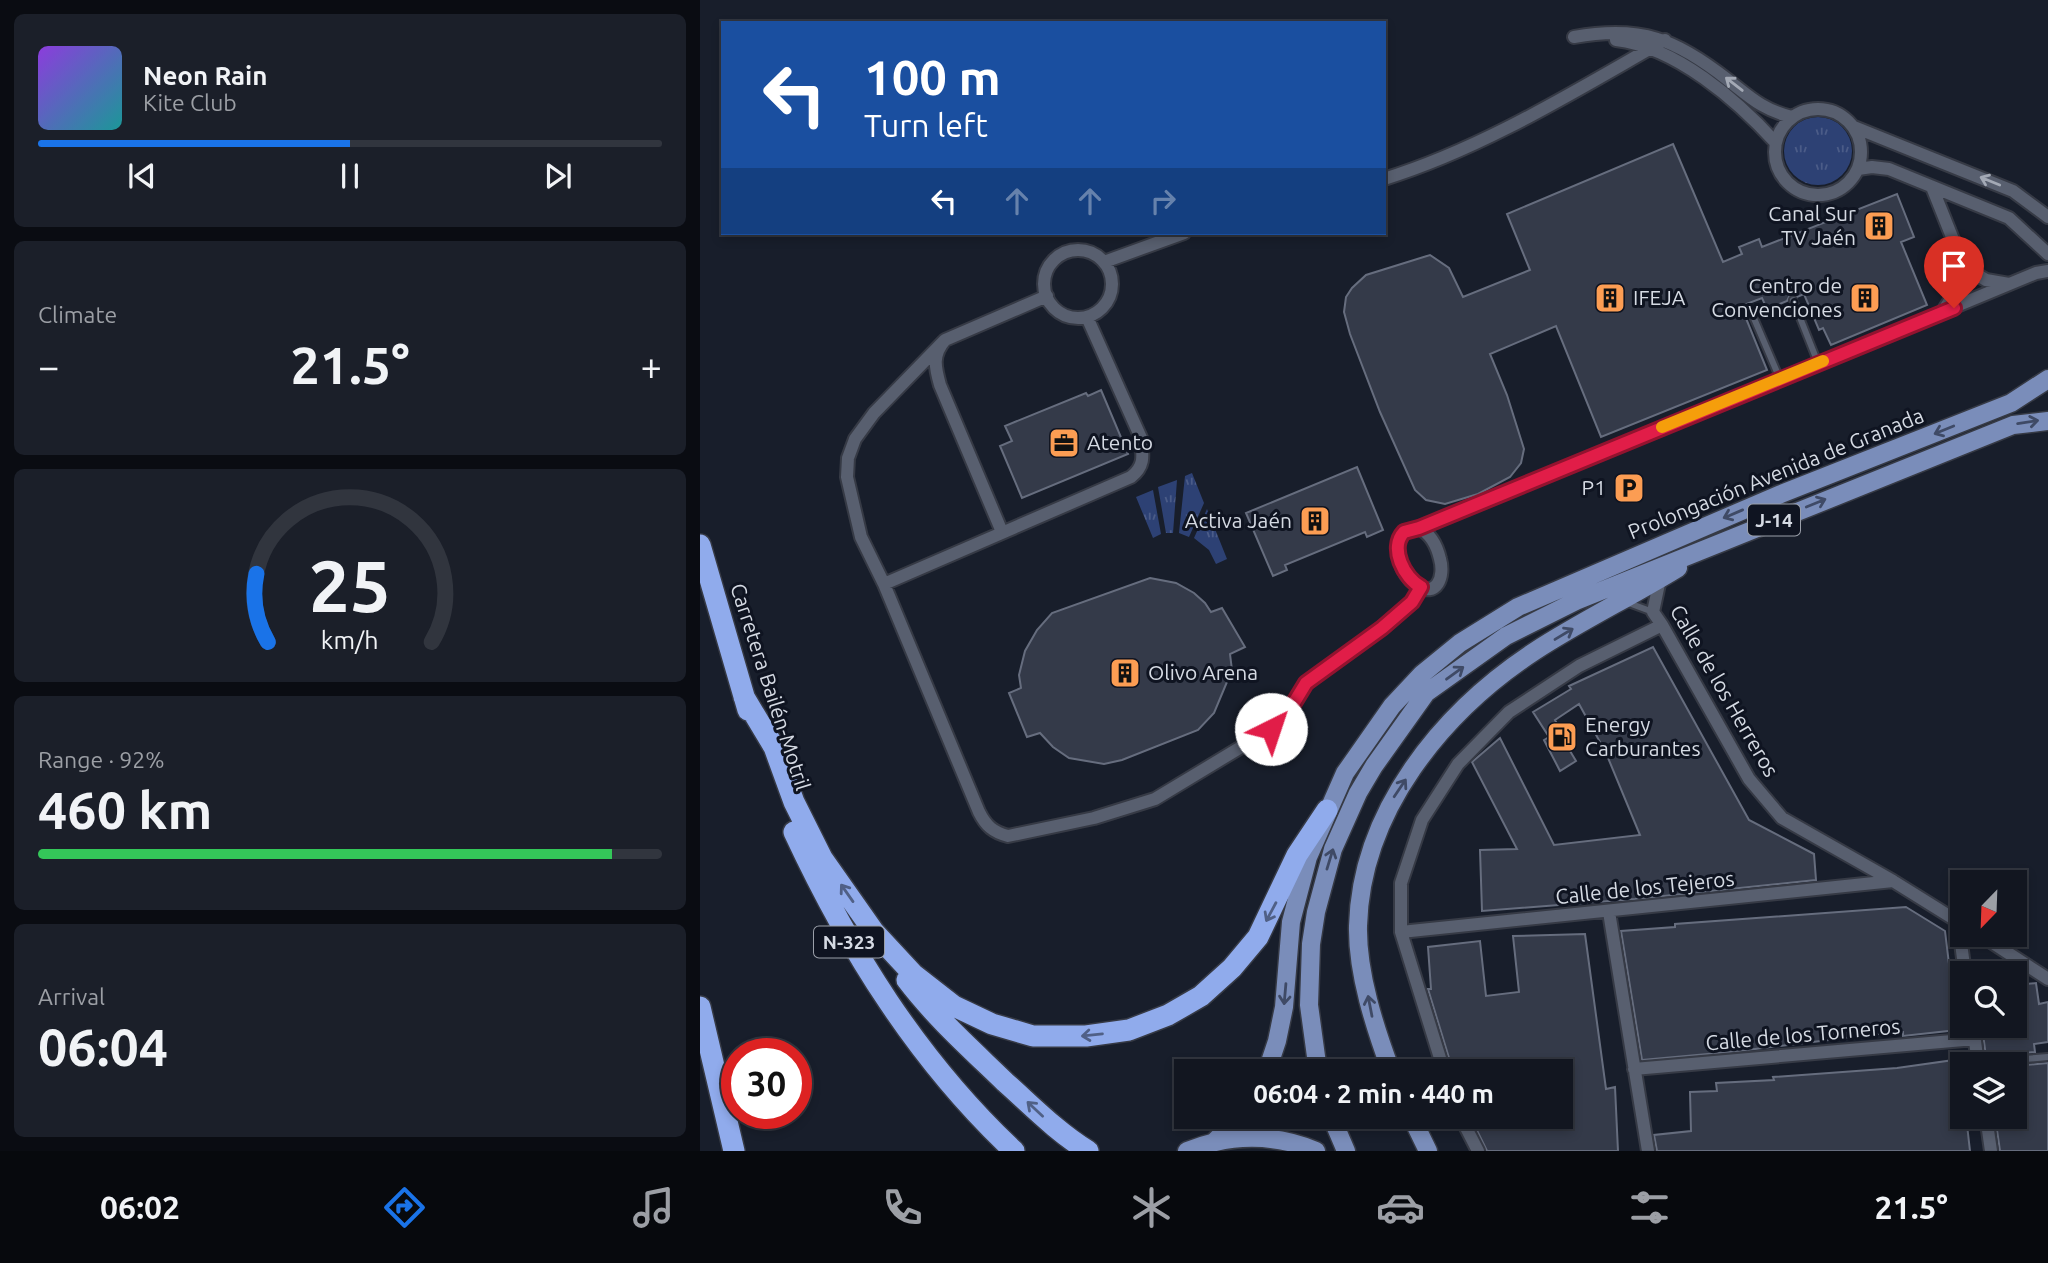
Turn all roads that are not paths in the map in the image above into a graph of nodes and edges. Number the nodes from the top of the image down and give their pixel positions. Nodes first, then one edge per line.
1 (1665, 40) junction
2 (1651, 48) junction
3 (1635, 58) junction
4 (1675, 61) junction
5 (1792, 117) junction
6 (1854, 127) junction
7 (1776, 143) junction
8 (1858, 169) junction
9 (1386, 178) edge
10 (1932, 187) junction
11 (2048, 217) edge
12 (1178, 235) edge
13 (2048, 254) edge
14 (1104, 262) junction
15 (1964, 267) junction
16 (2048, 271) edge
17 (2010, 284) junction
18 (1047, 296) junction
19 (1793, 300) dead end
20 (1942, 313) junction
21 (1753, 316) dead end
22 (1087, 317) junction
23 (945, 340) junction
24 (1818, 363) junction
25 (1780, 379) junction
26 (2048, 379) edge
27 (2048, 421) edge
28 (1419, 528) junction
29 (1002, 532) junction
30 (1725, 539) junction
31 (700, 545) edge
32 (1660, 579) junction
33 (884, 584) junction
34 (1421, 587) junction
35 (1621, 601) junction
36 (1653, 612) junction
37 (1662, 625) junction
38 (1506, 636) junction
39 (744, 697) junction
40 (1327, 810) junction
41 (1893, 881) junction
42 (1609, 912) junction
43 (1950, 917) edge
44 (874, 932) junction
45 (1401, 932) junction
46 (1999, 947) edge
47 (2048, 979) edge
48 (700, 1007) edge
49 (1975, 1039) joint
50 (1977, 1052) edge
51 (2048, 1057) edge
52 (1271, 1059) edge
53 (1316, 1059) edge
54 (1387, 1059) edge
55 (1440, 1059) edge
56 (2027, 1059) edge
57 (1634, 1069) junction
58 (1227, 1129) edge
59 (1337, 1129) edge
60 (1417, 1129) edge
61 (1467, 1129) edge
62 (1988, 1129) edge
63 (1215, 1141) junction
64 (734, 1151) edge
65 (1014, 1151) edge
66 (1088, 1151) edge
67 (1187, 1151) edge
68 (1316, 1151) edge
69 (1346, 1151) edge
70 (1428, 1151) edge
71 (1478, 1151) edge
72 (1648, 1151) edge
73 (1991, 1151) edge

1 - 2 street
1 - 2 street
5 -> 1 street
2 - 3 street
2 - 4 street
3 - 4 street
3 - 9 street
4 - 7 street
5 - 6 street
5 - 7 street
6 - 8 street
11 -> 6 street
7 - 8 street
8 - 10 street
10 - 13 street
10 - 15 street
12 - 14 street
14 - 18 street
14 - 22 street
15 - 17 street
15 - 20 street
16 - 17 street
17 - 20 street
18 - 22 street
18 - 23 street
19 - 24 lane
20 - 24 lane
21 - 25 lane
22 - 29 street
23 - 29 street
23 - 33 street
24 - 25 lane
25 - 28 lane
26 -> 40 main road, Prolongación Avenida de Granada / J-14
30 -> 27 main road, Prolongación Avenida de Granada / J-14
28 - 34 street
28 - 34 street
29 - 33 street
30 - 32 main road
30 - 38 main road, Prolongación Avenida de Granada / J-14
31 - 39 highway, Carretera Bailén-Motril / N-323
32 - 35 main road
32 - 36 street, Calle de los Herreros
33 - 34 street
35 - 36 lane
35 - 38 lane
54 -> 35 main road
36 - 37 street, Calle de los Herreros
37 - 41 street, Calle de los Herreros
37 - 45 street
53 -> 38 main road, J-14
44 -> 39 highway
39 - 65 highway, Carretera Bailén-Motril / N-323
40 -> 44 highway
40 -> 52 main road, Prolongación Avenida de Granada
41 - 42 street, Calle de los Tejeros
41 - 43 street, Calle de los Herreros
42 - 45 street, Calle de los Tejeros
42 - 57 street
66 -> 44 highway
45 - 55 street
46 - 47 street
48 - 64 highway
49 - 50 street
49 - 57 street, Calle de los Torneros
51 - 56 lane
57 - 72 street
58 - 63 main road
59 - 69 main road
60 - 70 main road
61 - 71 street
62 - 73 street
63 - 67 main road
63 - 68 main road

